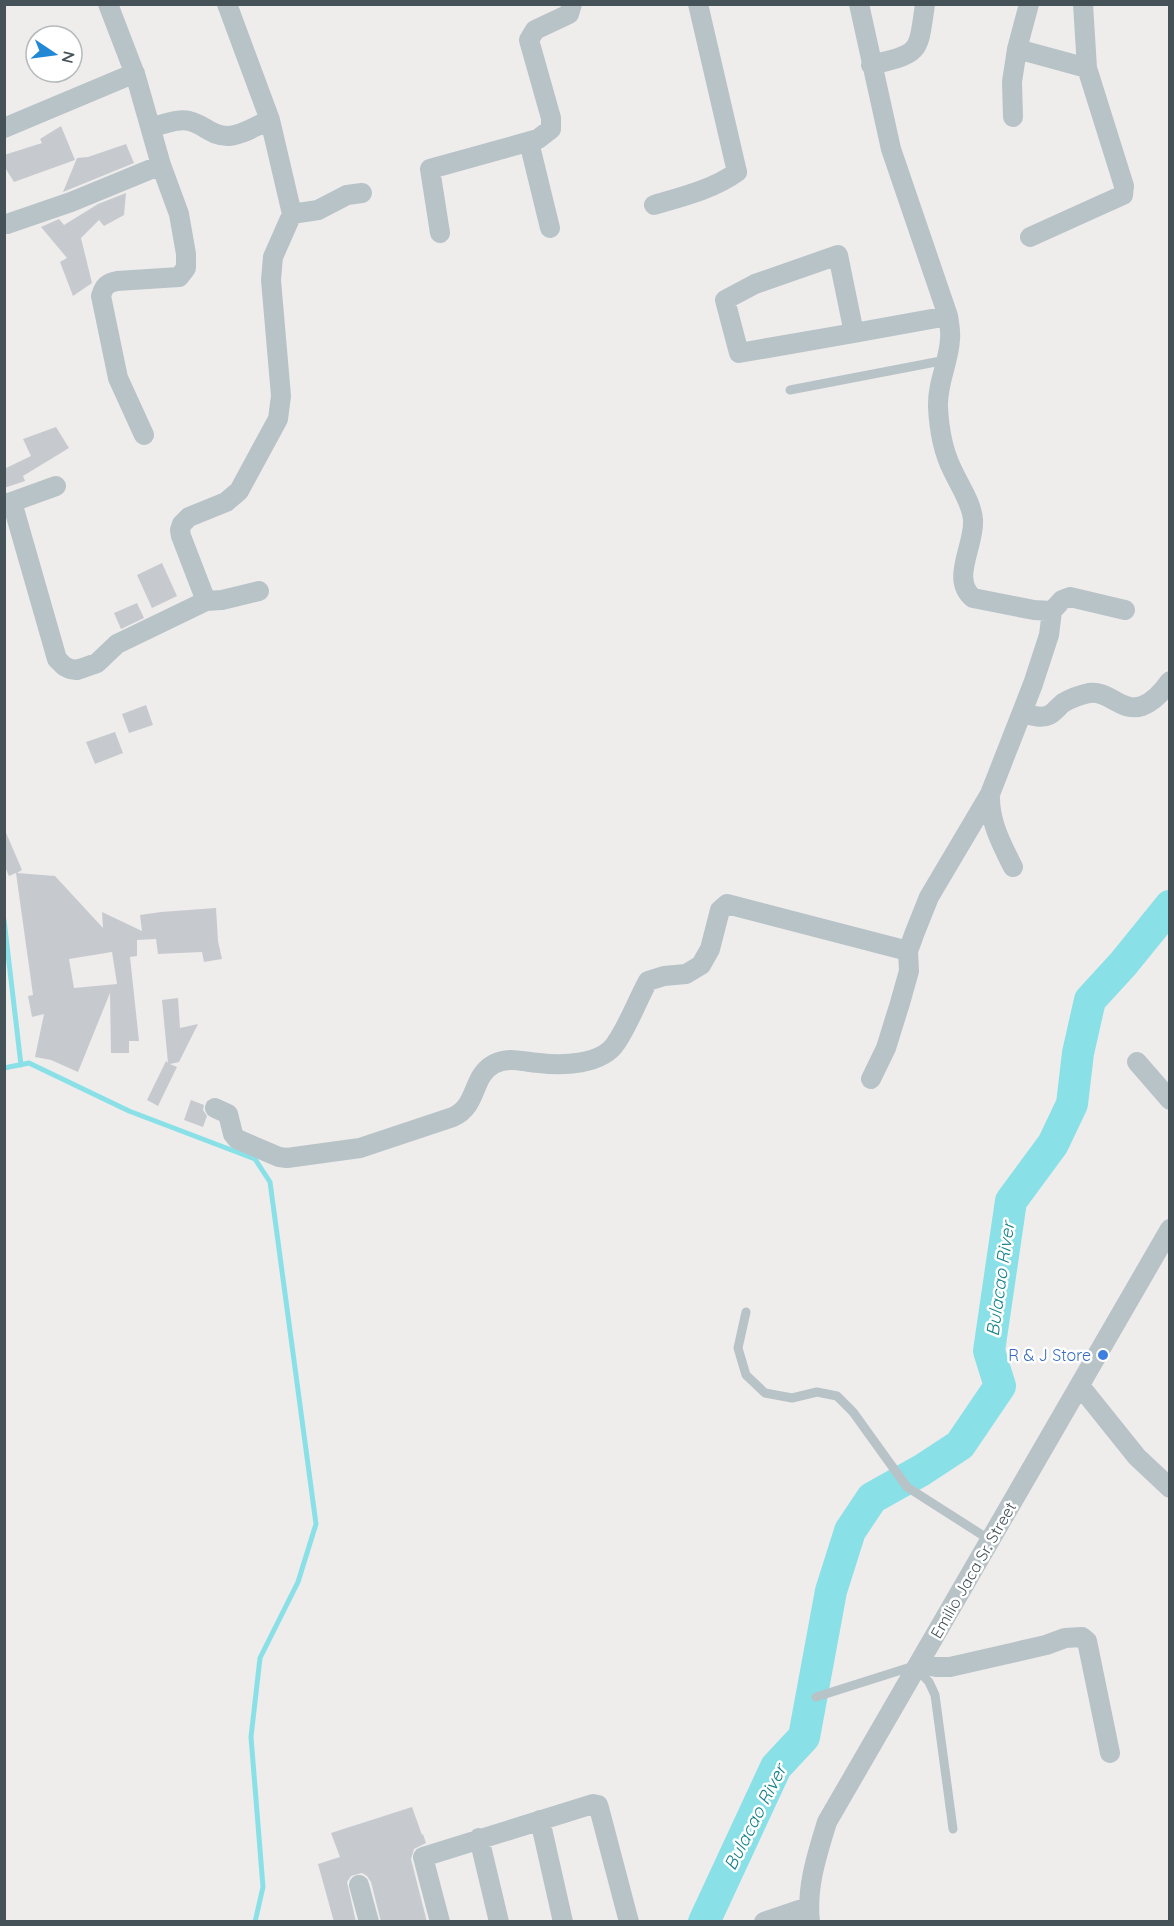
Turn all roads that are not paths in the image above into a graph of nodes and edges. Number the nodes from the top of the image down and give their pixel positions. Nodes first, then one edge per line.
1 (108, 4) edge
2 (226, 4) edge
3 (572, 4) edge
4 (698, 4) edge
5 (859, 4) edge
6 (925, 4) edge
7 (1029, 4) edge
8 (1083, 4) edge
9 (1017, 49) junction
10 (871, 65) junction
11 (1087, 68) junction
12 (135, 73) junction
13 (1013, 117) dead end
14 (270, 120) junction
15 (152, 127) junction
16 (4, 128) edge
17 (529, 142) junction
18 (161, 165) junction
19 (362, 193) dead end
20 (654, 205) dead end
21 (292, 214) junction
22 (8, 224) dead end
23 (550, 228) dead end
24 (440, 233) dead end
25 (1030, 237) dead end
26 (948, 316) junction
27 (854, 333) junction
28 (946, 360) junction
29 (790, 390) dead end
30 (144, 435) dead end
31 (56, 486) dead end
32 (8, 503) edge
33 (259, 591) dead end
34 (206, 601) junction
35 (1125, 610) dead end
36 (1052, 611) junction
37 (1170, 681) edge
38 (1022, 713) junction
39 (990, 794) junction
40 (1013, 867) dead end
41 (908, 951) junction
42 (1137, 1062) dead end
43 (871, 1079) dead end
44 (1170, 1100) edge
45 (215, 1108) dead end
46 (1170, 1229) edge
47 (1163, 1255) edge
48 (746, 1312) dead end
49 (1080, 1386) junction
50 (1170, 1488) edge
51 (990, 1540) junction
52 (918, 1666) junction
53 (816, 1697) dead end
54 (1110, 1753) dead end
55 (540, 1820) junction
56 (953, 1829) dead end
57 (479, 1838) junction
58 (359, 1885) dead end
59 (809, 1914) edge
60 (369, 1922) edge
61 (440, 1922) edge
62 (499, 1922) edge
63 (563, 1922) edge
64 (629, 1922) edge
65 (764, 1922) edge

1 - 12 street
2 - 14 street
3 - 17 street
4 - 20 street
5 - 10 street
6 - 10 street
7 - 9 street
8 - 11 street
9 - 11 street
9 - 13 street
10 - 26 street
11 - 25 street
12 - 15 street
12 - 16 street
14 - 15 street
14 - 21 street
15 - 18 street
17 - 23 street
17 - 24 street
18 - 22 street
18 - 30 street
19 - 21 street
21 - 34 street
26 - 27 street
26 - 28 street
27 - 27 street
28 - 29 lane
28 - 36 street
31 - 32 street
32 - 34 street
33 - 34 street
35 - 36 street
36 - 38 street
37 - 38 street
38 - 39 street
39 - 40 street
39 - 41 street
41 - 43 street
41 - 45 street
42 - 44 street
46 - 47 street, Emilio Jaca Sr. Street
47 - 49 street, Emilio Jaca Sr. Street
48 - 51 lane
49 - 50 street
49 - 51 street, Emilio Jaca Sr. Street
51 - 52 street, Emilio Jaca Sr. Street
52 - 53 lane
52 - 54 street
52 - 56 lane
52 - 59 street, Emilio Jaca Sr. Street
55 - 57 street
55 - 63 street
55 - 64 street
57 - 61 street
57 - 62 street
58 - 60 street
59 - 65 street

